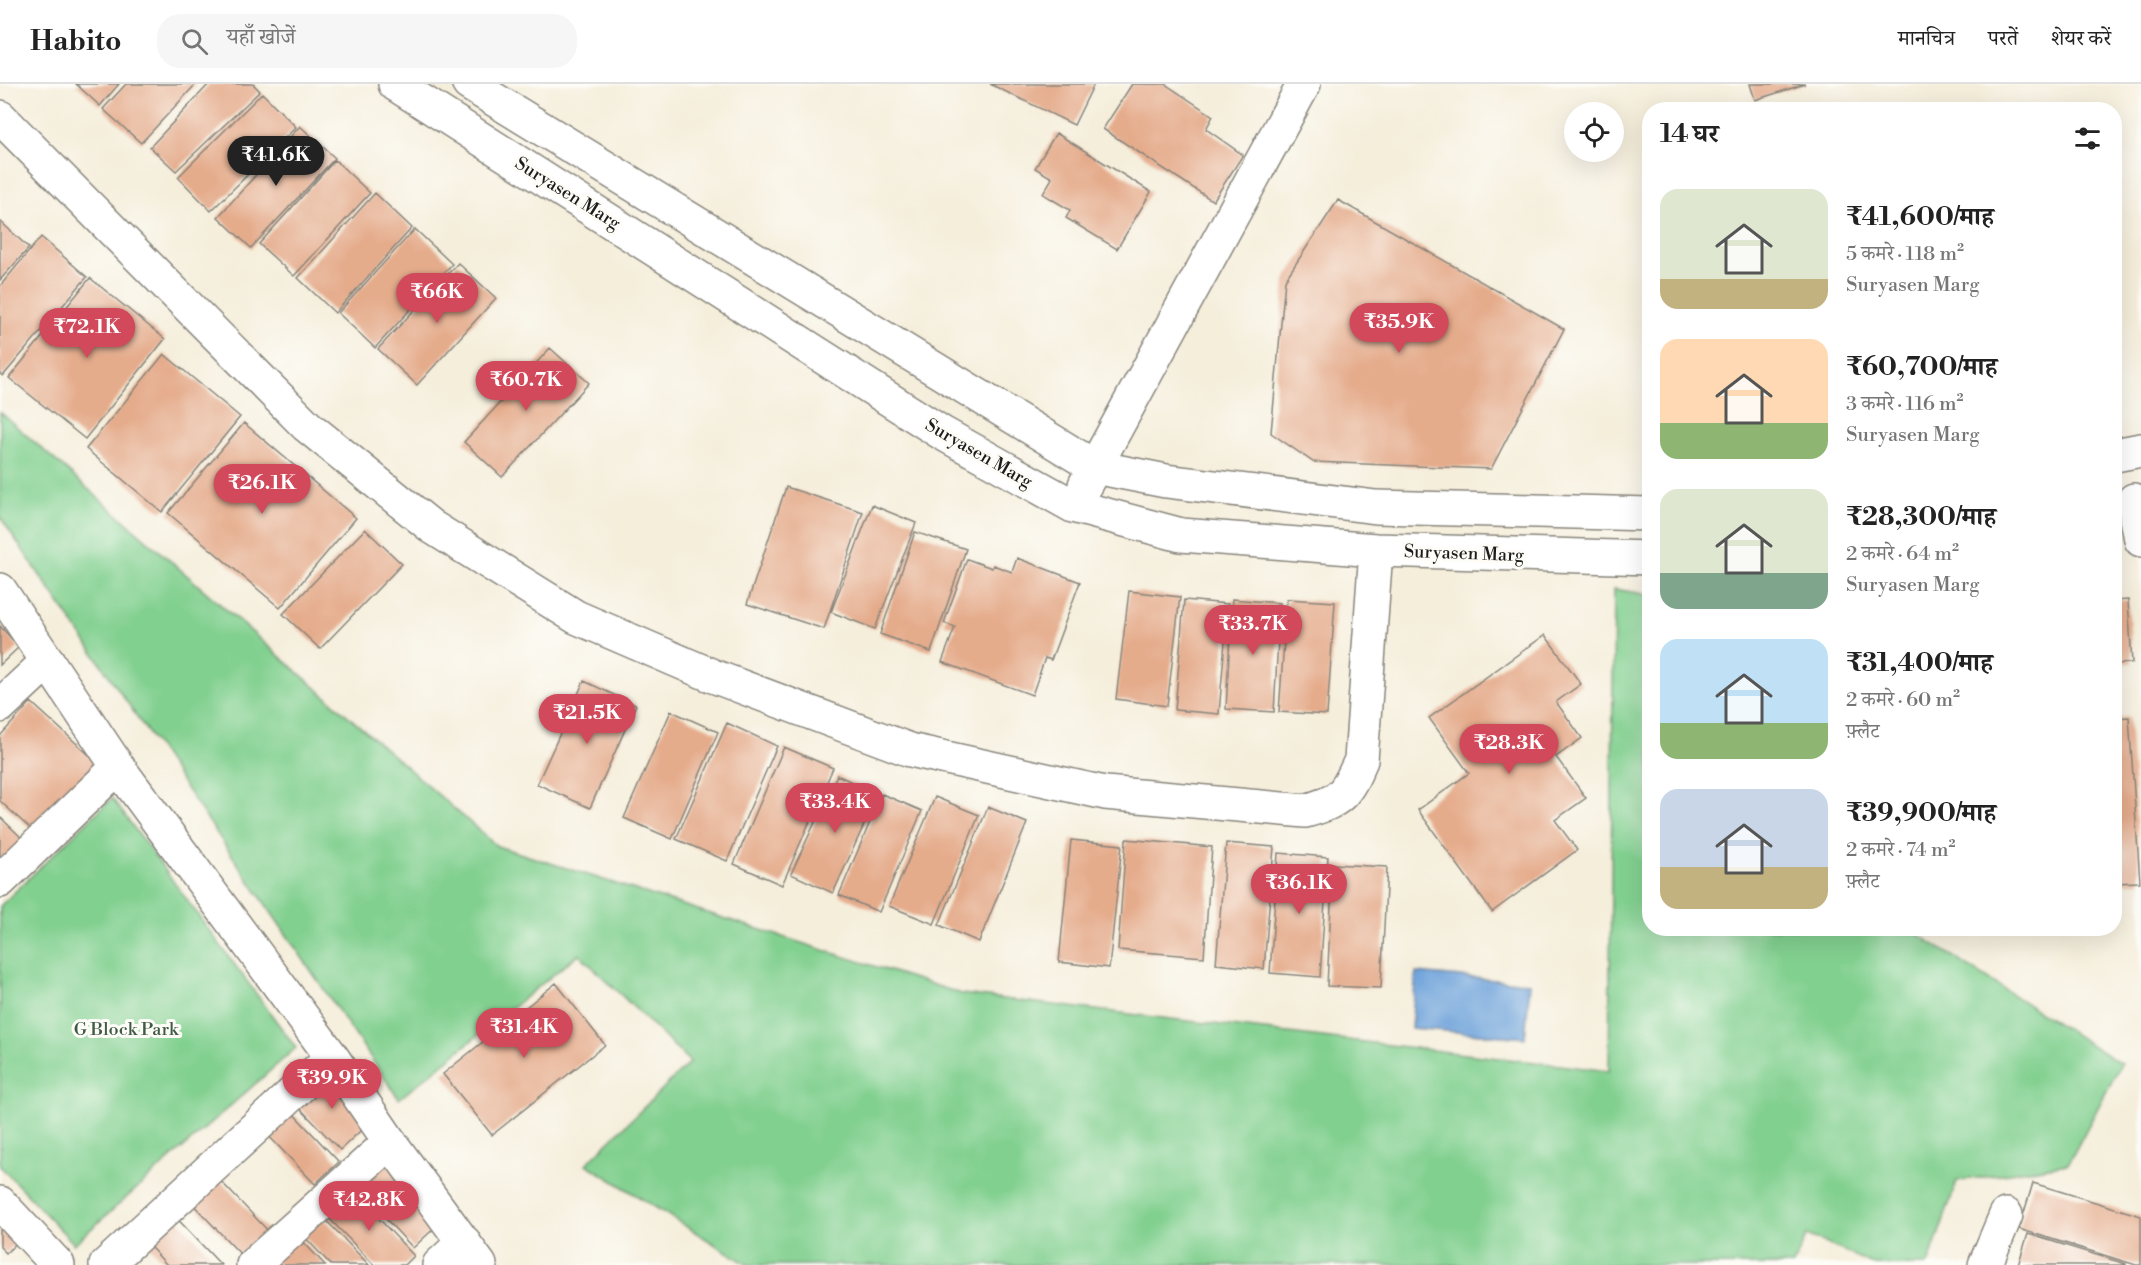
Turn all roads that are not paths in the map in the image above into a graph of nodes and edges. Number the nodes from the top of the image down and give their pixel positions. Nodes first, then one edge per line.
1 (468, 84) edge
2 (1304, 84) edge
3 (401, 86) edge
4 (0, 117) edge
5 (2141, 450) edge
6 (2122, 454) edge
7 (1095, 466) junction
8 (2130, 501) edge
9 (1073, 506) junction
10 (1642, 514) edge
11 (2141, 540) edge
12 (1376, 550) junction
13 (1642, 558) edge
14 (0, 590) edge
15 (48, 661) junction
16 (0, 706) edge
17 (118, 767) junction
18 (0, 880) edge
19 (332, 1057) junction
20 (390, 1142) junction
21 (0, 1203) edge
22 (2006, 1215) dead end
23 (474, 1258) edge
24 (58, 1265) edge
25 (106, 1265) edge
26 (253, 1265) edge
27 (439, 1265) edge
28 (1985, 1265) edge

1 - 7 street
2 - 7 street
3 - 9 street, Suryasen Marg
4 - 12 street
5 - 6 street
7 - 9 street
7 - 10 street
8 - 11 street
9 - 12 street, Suryasen Marg
12 - 13 street, Suryasen Marg
14 - 15 street
15 - 16 street
15 - 17 street
17 - 18 street
17 - 19 street
19 - 20 street
19 - 25 street
20 - 23 street
20 - 26 street
21 - 24 street
22 - 28 street
23 - 27 street

